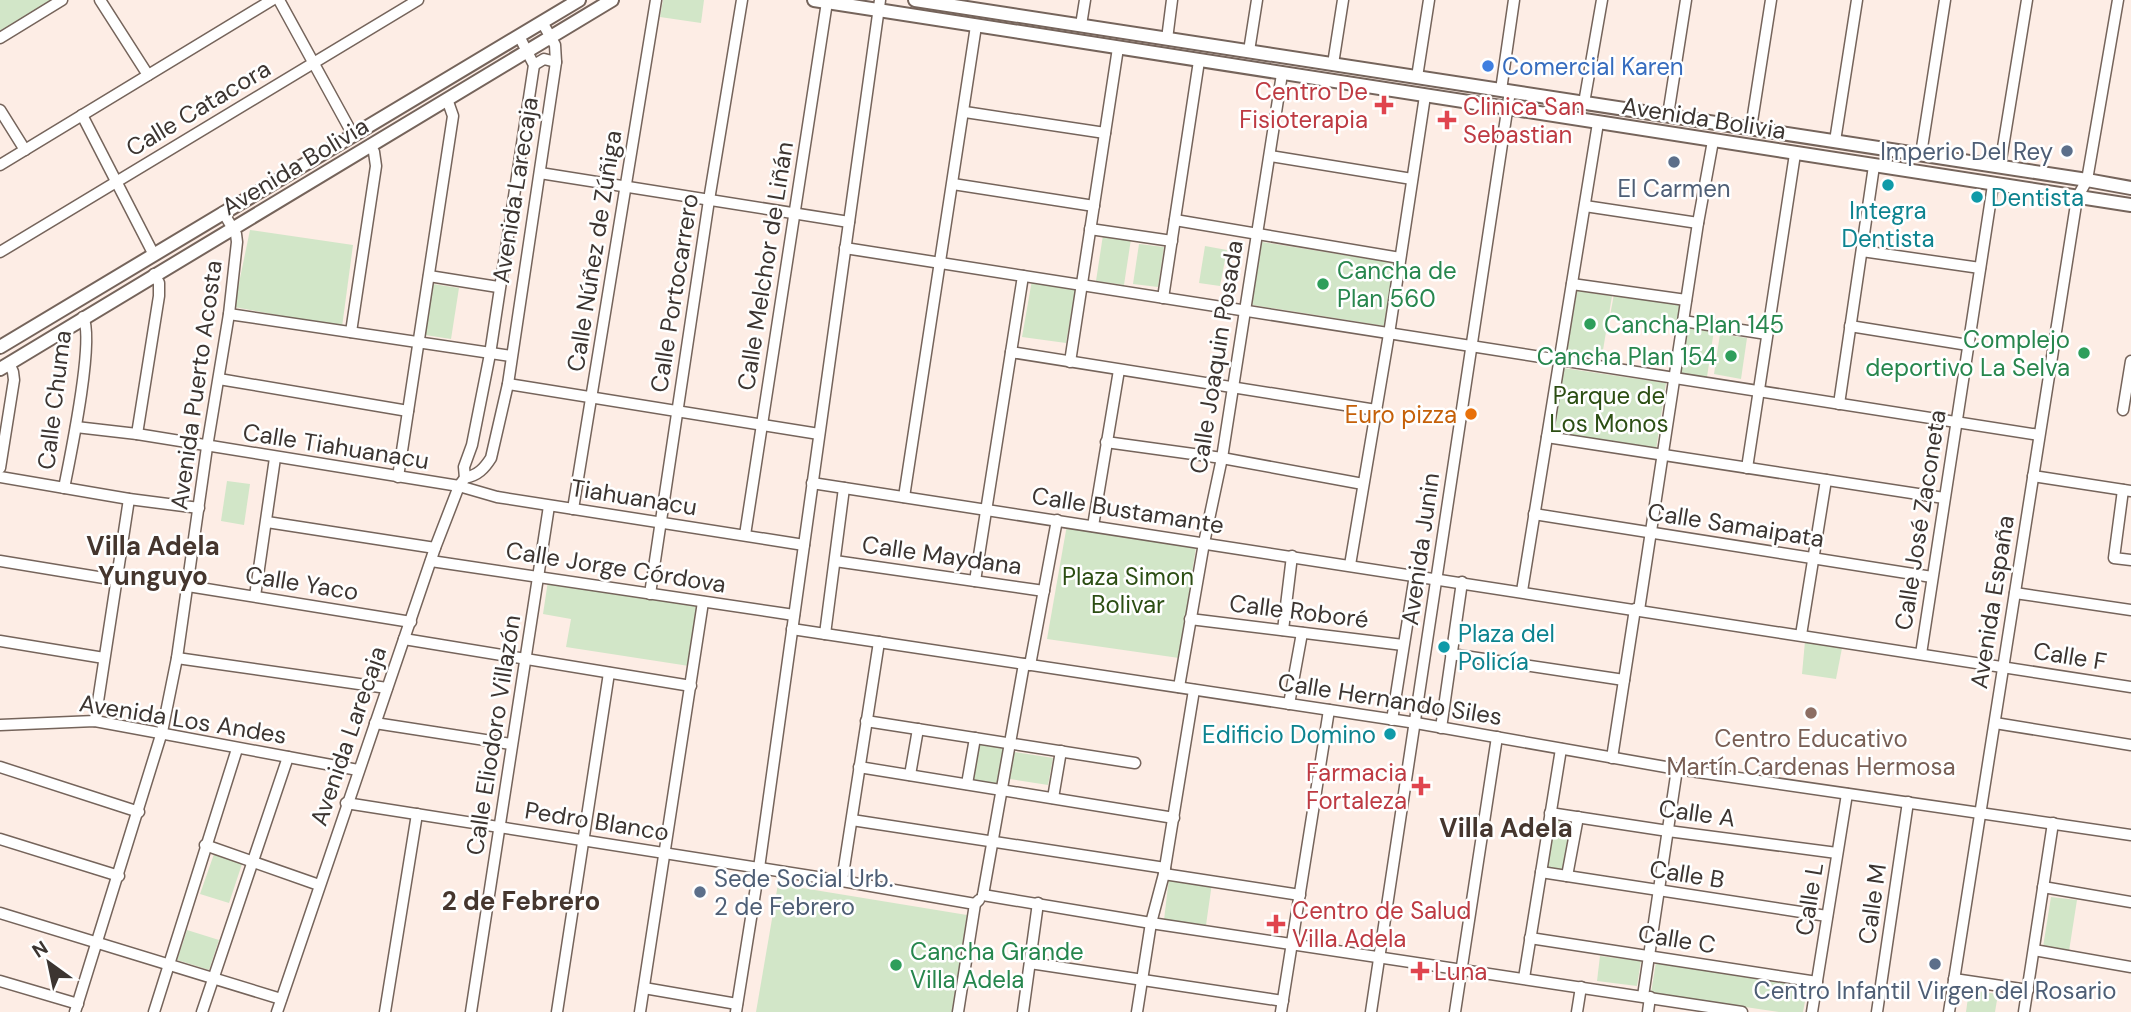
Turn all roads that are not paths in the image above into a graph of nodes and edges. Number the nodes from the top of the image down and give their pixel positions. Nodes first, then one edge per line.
1 (62, 0) edge
2 (100, 0) edge
3 (272, 0) edge
4 (279, 0) edge
5 (418, 0) edge
6 (580, 0) edge
7 (612, 0) edge
8 (656, 0) edge
9 (743, 0) edge
10 (915, 0) edge
11 (1085, 0) edge
12 (1172, 0) edge
13 (1257, 0) edge
14 (1343, 0) edge
15 (1429, 0) edge
16 (1514, 0) edge
17 (1602, 0) edge
18 (1686, 0) edge
19 (1771, 0) edge
20 (1857, 0) edge
21 (1944, 0) edge
22 (2027, 0) edge
23 (2118, 0) edge
24 (821, 1) edge
25 (880, 5) edge
26 (999, 6) edge
27 (590, 13) junction
28 (542, 22) junction
29 (976, 26) junction
30 (1081, 26) junction
31 (519, 36) junction
32 (552, 36) junction
33 (0, 38) edge
34 (1167, 39) junction
35 (1118, 48) junction
36 (527, 51) junction
37 (1249, 51) junction
38 (1199, 61) junction
39 (556, 62) junction
40 (314, 64) junction
41 (1333, 64) junction
42 (534, 65) junction
43 (1282, 74) junction
44 (148, 75) junction
45 (1417, 77) junction
46 (1505, 91) junction
47 (1425, 96) junction
48 (447, 99) junction
49 (1584, 103) junction
50 (1508, 109) junction
51 (0, 110) edge
52 (965, 112) junction
53 (82, 115) junction
54 (1668, 116) junction
55 (1598, 123) junction
56 (1751, 128) junction
57 (1105, 133) junction
58 (353, 135) junction
59 (1713, 141) junction
60 (1835, 141) junction
61 (370, 145) junction
62 (25, 150) junction
63 (1795, 154) junction
64 (1921, 154) junction
65 (1270, 156) junction
66 (0, 165) edge
67 (1874, 166) junction
68 (2000, 166) junction
69 (540, 173) junction
70 (1412, 179) junction
71 (118, 180) junction
72 (2087, 180) junction
73 (953, 184) junction
74 (1993, 185) junction
75 (626, 186) junction
76 (2131, 188) edge
77 (2077, 198) junction
78 (709, 200) junction
79 (2131, 205) edge
80 (1094, 206) junction
81 (1585, 206) junction
82 (223, 212) junction
83 (794, 213) junction
84 (1175, 220) junction
85 (849, 222) junction
86 (1698, 223) junction
87 (233, 227) junction
88 (1090, 229) junction
89 (1257, 236) junction
90 (1172, 241) junction
91 (845, 248) junction
92 (1862, 251) junction
93 (0, 252) edge
94 (154, 255) junction
95 (1400, 258) junction
96 (941, 263) junction
97 (1980, 268) junction
98 (154, 274) junction
99 (429, 276) junction
100 (1023, 276) junction
101 (1572, 284) junction
102 (1081, 286) junction
103 (498, 287) junction
104 (1163, 298) junction
105 (1686, 300) junction
106 (1246, 311) junction
107 (229, 314) junction
108 (83, 317) junction
109 (1683, 320) junction
110 (1850, 326) junction
111 (351, 332) junction
112 (1389, 334) junction
113 (1767, 334) junction
114 (419, 344) junction
115 (1968, 345) junction
116 (1471, 346) junction
117 (0, 347) edge
118 (1011, 352) junction
119 (489, 354) junction
120 (511, 356) junction
121 (1559, 360) junction
122 (2131, 361) edge
123 (1070, 362) junction
124 (4, 366) edge
125 (1119, 370) junction
126 (1674, 378) junction
127 (219, 379) junction
128 (508, 384) junction
129 (1233, 388) junction
130 (1759, 391) junction
131 (592, 397) junction
132 (1839, 404) junction
133 (1376, 410) junction
134 (2123, 410) dead end
135 (408, 411) junction
136 (677, 411) junction
137 (1956, 422) junction
138 (762, 425) junction
139 (76, 428) junction
140 (137, 434) junction
141 (819, 434) junction
142 (2039, 435) junction
143 (1547, 437) junction
144 (1106, 442) junction
145 (207, 447) junction
146 (1663, 455) junction
147 (275, 458) junction
148 (1222, 458) junction
149 (0, 468) edge
150 (1747, 468) junction
151 (2033, 476) junction
152 (0, 477) edge
153 (398, 477) junction
154 (1826, 480) junction
155 (462, 482) junction
156 (813, 483) junction
157 (1363, 484) junction
158 (64, 488) junction
159 (844, 488) junction
160 (2127, 491) edge
161 (904, 497) junction
162 (1944, 498) junction
163 (129, 499) junction
164 (549, 506) junction
165 (199, 508) junction
166 (573, 509) junction
167 (986, 509) junction
168 (1534, 514) junction
169 (1056, 520) junction
170 (267, 522) junction
171 (660, 523) junction
172 (1093, 526) junction
173 (1651, 533) junction
174 (745, 535) junction
175 (1204, 542) junction
176 (804, 545) junction
177 (435, 548) junction
178 (1292, 556) junction
179 (1813, 558) junction
180 (2131, 560) edge
181 (0, 561) edge
182 (431, 561) junction
183 (835, 561) junction
184 (1350, 565) junction
185 (1415, 575) junction
186 (538, 577) junction
187 (1932, 577) junction
188 (1437, 578) junction
189 (116, 580) junction
190 (975, 581) junction
191 (1462, 582) junction
192 (188, 586) junction
193 (1044, 591) junction
194 (1522, 591) junction
195 (2015, 593) junction
196 (650, 594) junction
197 (255, 596) junction
198 (703, 602) junction
199 (1637, 609) junction
200 (2131, 610) edge
201 (794, 615) junction
202 (1191, 619) junction
203 (411, 622) junction
204 (792, 629) junction
205 (1283, 630) junction
206 (1302, 632) junction
207 (825, 634) junction
208 (1801, 635) junction
209 (404, 639) junction
210 (0, 641) edge
211 (880, 642) junction
212 (1403, 645) junction
213 (1451, 654) junction
214 (1921, 654) junction
215 (177, 657) junction
216 (104, 658) junction
217 (525, 659) junction
218 (1027, 665) junction
219 (2003, 667) junction
220 (609, 673) junction
221 (1624, 680) junction
222 (691, 686) junction
223 (1179, 687) junction
224 (2131, 687) edge
225 (387, 688) junction
226 (1194, 690) junction
227 (1289, 704) junction
228 (1329, 710) junction
229 (1392, 720) junction
230 (95, 721) junction
231 (866, 721) junction
232 (375, 723) junction
233 (1416, 723) junction
234 (1995, 723) junction
235 (0, 725) edge
236 (1441, 728) junction
237 (918, 729) junction
238 (162, 732) junction
239 (1497, 737) junction
240 (975, 738) junction
241 (1009, 743) junction
242 (511, 744) junction
243 (2131, 745) edge
244 (237, 749) junction
245 (1561, 749) junction
246 (1060, 751) junction
247 (288, 757) junction
248 (1612, 758) junction
249 (1135, 763) dead end
250 (0, 767) edge
251 (859, 767) junction
252 (1677, 769) junction
253 (358, 770) junction
254 (910, 775) junction
255 (967, 784) junction
256 (1002, 790) junction
257 (1847, 793) junction
258 (1053, 797) junction
259 (346, 803) junction
260 (1908, 803) junction
261 (139, 812) junction
262 (1981, 812) junction
263 (1550, 813) junction
264 (417, 814) junction
265 (1577, 817) junction
266 (1174, 818) junction
267 (852, 820) junction
268 (2053, 823) junction
269 (499, 827) junction
270 (1668, 831) junction
271 (2131, 835) edge
272 (0, 839) edge
273 (583, 840) junction
274 (994, 841) junction
275 (205, 845) junction
276 (665, 853) junction
277 (1838, 853) junction
278 (252, 862) junction
279 (758, 868) junction
280 (1165, 871) junction
281 (1541, 872) junction
282 (119, 876) junction
283 (1567, 876) junction
284 (842, 881) junction
285 (319, 884) junction
286 (2043, 887) junction
287 (1659, 890) junction
288 (983, 895) junction
289 (1300, 895) junction
290 (2131, 902) edge
291 (1038, 903) junction
292 (975, 904) junction
293 (0, 913) edge
294 (1827, 916) junction
295 (1151, 923) junction
296 (1530, 938) junction
297 (98, 943) junction
298 (1293, 944) junction
299 (2034, 950) junction
300 (1649, 956) junction
301 (1380, 957) junction
302 (1030, 963) junction
303 (169, 965) junction
304 (2131, 967) edge
305 (1462, 968) junction
306 (213, 978) junction
307 (1524, 978) junction
308 (1954, 979) junction
309 (1142, 980) junction
310 (0, 981) edge
311 (1817, 982) junction
312 (1581, 987) junction
313 (644, 988) junction
314 (2028, 990) junction
315 (1646, 997) junction
316 (281, 999) junction
317 (1282, 1007) edge
318 (76, 1008) edge
319 (737, 1008) edge
320 (1719, 1010) edge
321 (154, 1012) edge
322 (202, 1012) edge
323 (277, 1012) edge
324 (385, 1012) edge
325 (471, 1012) edge
326 (556, 1012) edge
327 (640, 1012) edge
328 (958, 1012) edge
329 (1023, 1012) edge
330 (1137, 1012) edge
331 (1371, 1012) edge
332 (1455, 1012) edge
333 (1577, 1012) edge
334 (1648, 1012) edge
335 (1742, 1012) edge
336 (1812, 1012) edge
337 (1877, 1012) edge
338 (1949, 1012) edge
339 (2024, 1012) edge

1 - 33 street
2 - 44 street
3 - 44 street
4 - 40 street
5 - 40 street, Calle Catacora
6 - 27 street
6 - 28 main road, Avenida Bolivia
7 - 27 main road, Avenida Bolivia
8 - 75 street, Calle Núñez de Zúñiga
9 - 78 street, Calle Portocarrero
10 - 26 main road, Avenida Bolivia
11 - 30 street
12 - 34 street
13 - 37 street
14 - 41 street
15 - 45 street
16 - 46 street, Avenida Junin
17 - 49 street
18 - 54 street
19 - 56 street
20 - 60 street
21 - 64 street
22 - 68 street
23 - 72 street, Avenida España
24 - 25 main road, Avenida Bolivia
24 - 83 street, Calle Melchor de Liñán
25 - 29 main road, Avenida Bolivia
25 - 85 street
26 - 30 main road, Avenida Bolivia
27 - 32 main road, Avenida Bolivia
28 - 31 main road, Avenida Bolivia
28 - 32 street, Avenida Larecaja
29 - 35 main road, Avenida Bolivia
29 - 52 street
30 - 34 main road, Avenida Bolivia
31 - 36 street, Avenida Larecaja
31 - 58 main road, Avenida Bolivia
32 - 36 main road, Avenida Bolivia
32 - 39 street, Avenida Larecaja
34 - 37 main road, Avenida Bolivia
35 - 38 main road, Avenida Bolivia
35 - 57 street
36 - 42 street, Avenida Larecaja
36 - 48 main road, Avenida Bolivia
37 - 41 main road, Avenida Bolivia
38 - 43 main road, Avenida Bolivia
38 - 84 street
39 - 42 street
39 - 69 street, Avenida Larecaja
40 - 58 street
40 - 71 street, Calle Catacora
41 - 45 main road, Avenida Bolivia
42 - 103 street, Avenida Larecaja
43 - 47 main road, Avenida Bolivia
43 - 65 street, Calle Joaquin Posada
44 - 53 street
45 - 46 main road, Avenida Bolivia
46 - 49 main road, Avenida Bolivia
46 - 50 street, Avenida Junin
47 - 50 main road, Avenida Bolivia
47 - 70 street
48 - 61 main road, Avenida Bolivia
48 - 99 street
49 - 54 main road, Avenida Bolivia
50 - 55 main road, Avenida Bolivia
50 - 116 street, Avenida Junin
51 - 62 street
52 - 57 street
52 - 73 street
53 - 62 street
53 - 71 street
54 - 56 main road, Avenida Bolivia
55 - 59 main road, Avenida Bolivia
55 - 81 street
56 - 60 main road, Avenida Bolivia
57 - 80 street
58 - 82 main road, Avenida Bolivia
59 - 63 main road, Avenida Bolivia
59 - 86 street
60 - 64 main road, Avenida Bolivia
61 - 87 main road, Avenida Bolivia
61 - 111 street
62 - 66 street
63 - 67 main road, Avenida Bolivia
63 - 113 street
64 - 68 main road, Avenida Bolivia
65 - 70 street
65 - 89 street, Calle Joaquin Posada
67 - 74 main road, Avenida Bolivia
67 - 92 street
68 - 72 main road, Avenida Bolivia
69 - 75 street
69 - 120 street, Avenida Larecaja
70 - 95 street
71 - 93 street, Calle Catacora
71 - 94 street
72 - 76 main road, Avenida Bolivia
72 - 77 street, Avenida España
73 - 80 street
73 - 96 street
74 - 77 main road, Avenida Bolivia
74 - 97 street, Calle José Zaconeta
75 - 78 street
75 - 131 street, Calle Núñez de Zúñiga
77 - 79 main road, Avenida Bolivia
77 - 142 street, Avenida España
78 - 83 street
78 - 136 street, Calle Portocarrero
80 - 88 street
81 - 86 street
81 - 101 street
82 - 87 street, Avenida Puerto Acosta
82 - 94 main road, Avenida Bolivia
83 - 85 street
83 - 138 street, Calle Melchor de Liñán
84 - 89 street
84 - 90 street
85 - 91 street
86 - 105 street
87 - 98 main road, Avenida Bolivia
87 - 107 street, Avenida Puerto Acosta
88 - 90 street
88 - 102 street
89 - 95 street
89 - 106 street, Calle Joaquin Posada
90 - 104 street
91 - 96 street
91 - 141 street
92 - 97 street
92 - 110 street
94 - 117 main road, Avenida Bolivia
95 - 112 street
96 - 100 street
96 - 161 street
97 - 115 street, Calle José Zaconeta
98 - 108 main road, Avenida Bolivia
98 - 140 street
99 - 103 street
99 - 114 street
100 - 102 street
100 - 118 street
101 - 105 street
101 - 121 street
102 - 104 street
102 - 123 street
103 - 119 street, Avenida Larecaja
104 - 106 street
105 - 109 street
106 - 112 street
106 - 129 street, Calle Joaquin Posada
107 - 111 street
107 - 127 street, Avenida Puerto Acosta
108 - 124 main road, Avenida Bolivia
108 - 139 street, Calle Chuma
109 - 113 street
109 - 126 street
110 - 115 street
110 - 132 street
111 - 114 street
112 - 116 street
112 - 133 street
113 - 130 street
114 - 119 street
114 - 135 street
115 - 137 street, Calle José Zaconeta
116 - 121 street
116 - 188 street, Avenida Junin
118 - 123 street
118 - 167 street
119 - 120 street
119 - 155 street, Avenida Larecaja
120 - 128 street, Avenida Larecaja
121 - 126 street
121 - 143 street
122 - 134 street
123 - 125 street
124 - 149 street
125 - 129 street
125 - 144 street
126 - 130 street
126 - 146 street
127 - 135 street
127 - 145 street, Avenida Puerto Acosta
128 - 131 street
128 - 155 street, Avenida Larecaja
129 - 133 street
129 - 148 street, Calle Joaquin Posada
130 - 132 street
130 - 150 street
131 - 136 street
131 - 166 street, Calle Núñez de Zúñiga
132 - 137 street
133 - 157 street
135 - 153 street
136 - 138 street
136 - 171 street, Calle Portocarrero
137 - 142 street
137 - 162 street, Calle José Zaconeta
138 - 141 street
138 - 174 street, Calle Melchor de Liñán
139 - 140 street, Calle Tiahuanacu
139 - 158 street, Calle Chuma
140 - 145 street, Calle Tiahuanacu
141 - 156 street
142 - 151 street, Avenida España
143 - 146 street
143 - 168 street
144 - 148 street
144 - 172 street
145 - 147 street, Calle Tiahuanacu
145 - 165 street, Avenida Puerto Acosta
146 - 150 street
146 - 173 street
147 - 153 street, Calle Tiahuanacu
147 - 170 street
148 - 157 street
148 - 175 street, Calle Joaquin Posada
150 - 154 street
151 - 160 street
151 - 195 street, Avenida España
152 - 158 street
153 - 155 street, Calle Tiahuanacu
154 - 162 street
154 - 179 street
155 - 164 street, Tiahuanacu
155 - 177 street, Avenida Larecaja
156 - 159 street, Calle Bustamante
156 - 176 street
157 - 184 street
158 - 163 street
159 - 161 street, Calle Bustamante
159 - 183 street
160 - 180 street
161 - 167 street, Calle Bustamante
162 - 187 street, Calle José Zaconeta
163 - 165 street
163 - 189 street
164 - 166 street, Tiahuanacu
164 - 186 street, Calle Eliodoro Villazón
165 - 192 street, Avenida Puerto Acosta
166 - 171 street, Tiahuanacu
167 - 169 street, Calle Bustamante
167 - 190 street
168 - 173 street, Calle Samaipata
168 - 194 street
169 - 172 street, Calle Bustamante
169 - 193 street
170 - 177 street
170 - 197 street
171 - 174 street, Tiahuanacu
171 - 196 street, Calle Portocarrero
172 - 175 street, Calle Bustamante
173 - 179 street, Calle Samaipata
173 - 199 street
174 - 176 street, Tiahuanacu
175 - 178 street, Calle Bustamante
175 - 202 street, Calle Joaquin Posada
176 - 201 street
177 - 182 street, Avenida Larecaja
178 - 184 street, Calle Bustamante
178 - 205 street
179 - 187 street, Calle Samaipata
179 - 208 street
181 - 189 street
182 - 186 street, Calle Jorge Córdova
182 - 203 street, Avenida Larecaja
183 - 190 street, Calle Maydana
183 - 207 street
184 - 185 street, Calle Bustamante
185 - 188 street, Calle Bustamante
185 - 212 street, Avenida Junin
186 - 196 street, Calle Jorge Córdova
186 - 217 street, Calle Eliodoro Villazón
187 - 214 street, Calle José Zaconeta
188 - 191 street, Calle Bustamante
188 - 233 street, Avenida Junin
189 - 216 street
190 - 193 street, Calle Maydana
191 - 194 street, Calle Bustamante
191 - 213 street, Avenida Junin
192 - 197 street, Calle Yaco
192 - 215 street, Avenida Puerto Acosta
193 - 218 street
194 - 199 street, Calle Bustamante
195 - 200 street
195 - 219 street, Avenida España
196 - 198 street, Calle Jorge Córdova
197 - 203 street, Calle Yaco
198 - 201 street, Calle Jorge Córdova
198 - 222 street
199 - 208 street, Calle Bustamante
199 - 221 street
201 - 204 street
202 - 205 street, Calle Roboré
202 - 223 street, Calle Joaquin Posada
203 - 209 street, Avenida Larecaja
204 - 207 street, Calle Hernando Siles
204 - 279 street
205 - 206 street, Calle Roboré
206 - 212 street, Calle Roboré
206 - 227 street
207 - 211 street, Calle Hernando Siles
208 - 214 street, Calle F
209 - 217 street
209 - 225 street, Avenida Larecaja
210 - 216 street
211 - 218 street, Calle Hernando Siles
211 - 231 street
212 - 229 street, Avenida Junin
213 - 221 street
213 - 236 street, Avenida Junin
214 - 219 street, Calle F
215 - 225 street
215 - 238 street, Avenida Puerto Acosta
216 - 230 street
217 - 220 street
217 - 242 street, Calle Eliodoro Villazón
218 - 223 street, Calle Hernando Siles
218 - 241 street
219 - 224 street, Calle F
219 - 234 street, Avenida España
220 - 222 street
220 - 273 street
221 - 248 street
222 - 276 street
223 - 226 street, Calle Hernando Siles
225 - 232 street, Avenida Larecaja
226 - 227 street, Calle Hernando Siles
226 - 266 street
227 - 228 street, Calle Hernando Siles
228 - 229 street, Calle Hernando Siles
228 - 289 street
229 - 233 street, Calle Hernando Siles
230 - 235 street, Avenida Los Andes
230 - 238 street, Avenida Los Andes
231 - 237 street
231 - 251 street
232 - 242 street
232 - 253 street, Avenida Larecaja
233 - 236 street, Calle Hernando Siles
233 - 301 street, Avenida Junin
234 - 243 street
234 - 262 street, Avenida España
236 - 239 street, Calle Hernando Siles
237 - 240 street
237 - 254 street
238 - 244 street, Avenida Los Andes
238 - 261 street, Avenida Puerto Acosta
239 - 245 street, Calle Hernando Siles
239 - 305 street
240 - 241 street
240 - 255 street
241 - 246 street
241 - 256 street
242 - 269 street, Calle Eliodoro Villazón
244 - 247 street, Avenida Los Andes
244 - 275 street
245 - 248 street, Calle Hernando Siles
245 - 263 street
246 - 249 street
246 - 258 street
247 - 253 street, Avenida Los Andes
247 - 278 street
248 - 252 street, Calle Hernando Siles
250 - 261 street
251 - 254 street
251 - 267 street
252 - 257 street, Calle Hernando Siles
252 - 270 street
253 - 259 street, Avenida Larecaja
254 - 255 street
255 - 256 street
256 - 258 street
256 - 274 street
257 - 260 street, Calle Hernando Siles
257 - 277 street, Calle L
258 - 266 street
259 - 264 street, Pedro Blanco
259 - 285 street, Avenida Larecaja
260 - 262 street, Calle Hernando Siles
260 - 337 street, Calle M
261 - 282 street, Avenida Puerto Acosta
262 - 268 street, Calle Hernando Siles
262 - 308 street, Avenida España
263 - 265 street, Calle A
263 - 281 street
264 - 269 street, Pedro Blanco
264 - 324 street
265 - 270 street, Calle A
265 - 283 street
266 - 280 street
267 - 274 street
267 - 284 street
268 - 271 street, Calle Hernando Siles
268 - 286 street
269 - 273 street, Pedro Blanco
269 - 325 street, Calle Eliodoro Villazón
270 - 277 street, Calle A
270 - 287 street
272 - 282 street
273 - 276 street, Pedro Blanco
273 - 326 street
274 - 280 street
274 - 288 street
275 - 278 street
275 - 303 street
276 - 279 street, Pedro Blanco
276 - 313 street
277 - 294 street, Calle L
278 - 285 street
278 - 306 street
279 - 284 street, Pedro Blanco
279 - 319 street
280 - 289 street
280 - 295 street
281 - 283 street, Calle B
281 - 296 street
282 - 297 street, Avenida Puerto Acosta
283 - 287 street, Calle B
284 - 292 street, Pedro Blanco
285 - 316 street, Avenida Larecaja
286 - 290 street
286 - 299 street
287 - 294 street, Calle B
287 - 300 street
288 - 291 street
288 - 292 street
289 - 298 street
291 - 295 street
291 - 302 street
292 - 328 street
293 - 297 street
294 - 311 street, Calle L
295 - 298 street
295 - 309 street
296 - 300 street, Calle C
296 - 307 street
297 - 303 street
297 - 318 street, Avenida Puerto Acosta
298 - 301 street
298 - 317 street
299 - 304 street
299 - 314 street
300 - 311 street, Calle C
300 - 315 street
301 - 305 street
301 - 331 street, Avenida Junin
302 - 309 street
302 - 329 street
303 - 306 street
303 - 321 street
305 - 307 street
305 - 332 street
306 - 316 street
306 - 322 street
307 - 312 street
308 - 314 street
308 - 338 street, Avenida España
309 - 317 street
309 - 330 street
310 - 318 street
311 - 336 street, Calle L
312 - 315 street
312 - 333 street
313 - 319 street
313 - 327 street
314 - 339 street
315 - 320 street
315 - 334 street
316 - 323 street, Avenida Larecaja
320 - 335 street

